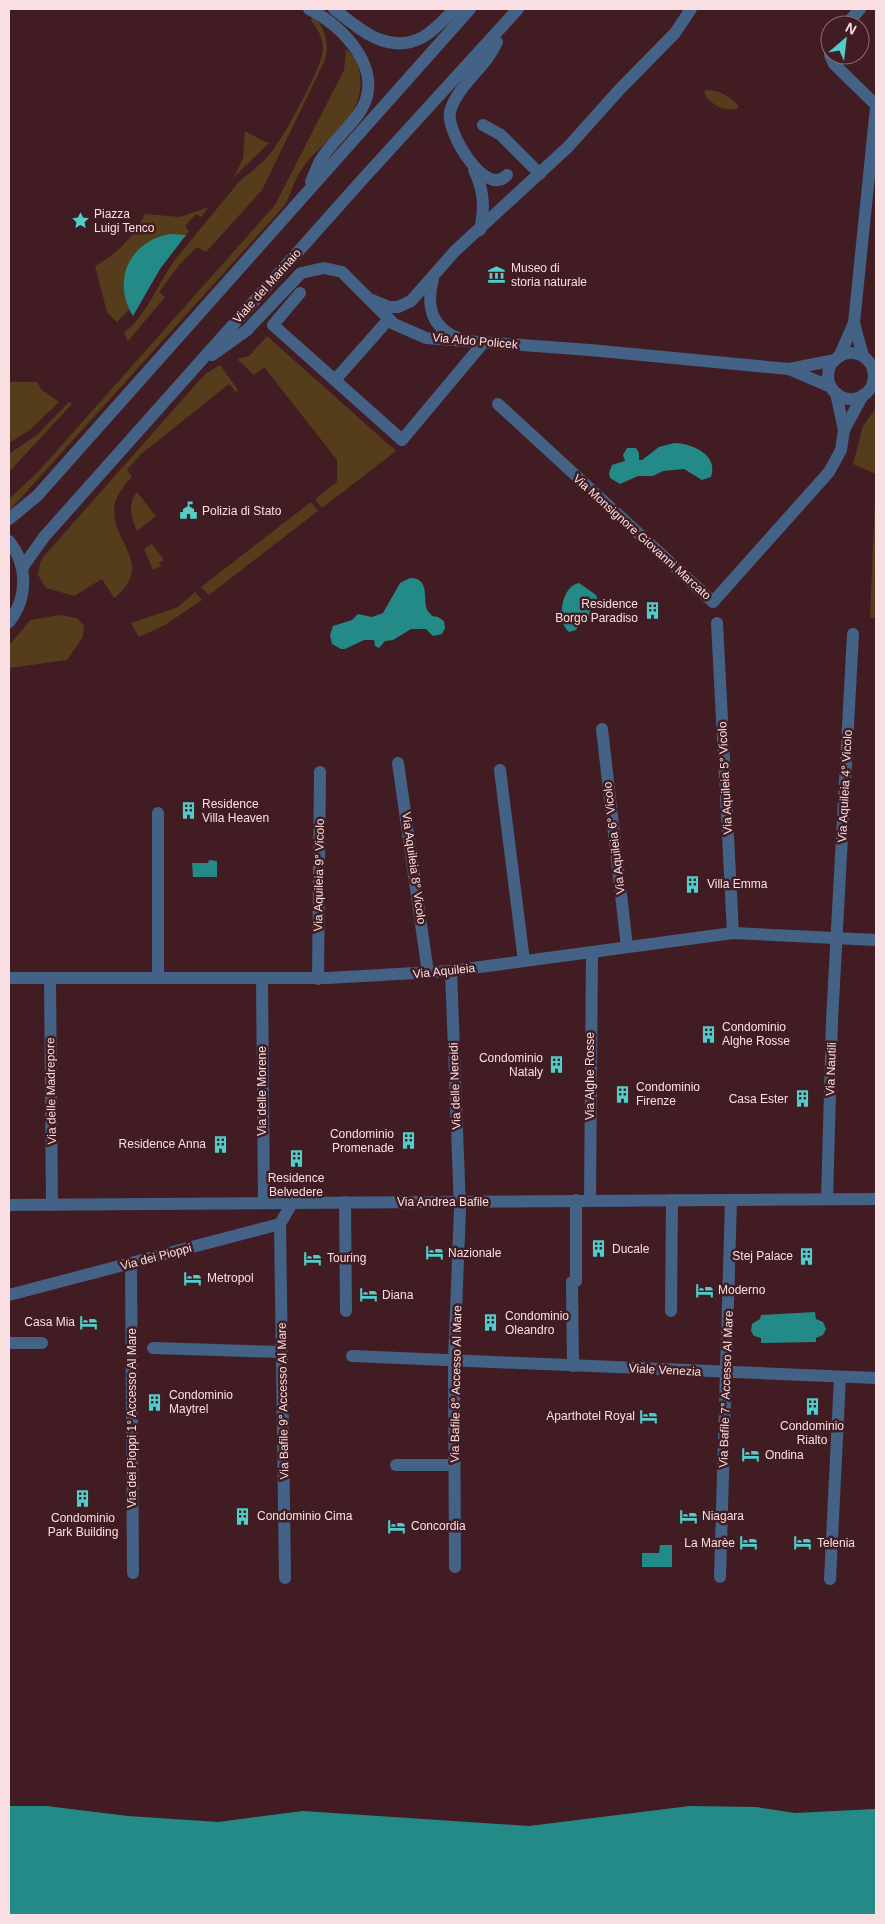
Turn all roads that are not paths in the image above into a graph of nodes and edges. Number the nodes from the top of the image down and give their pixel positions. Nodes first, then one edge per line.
1 (309, 9) edge
2 (334, 9) edge
3 (455, 9) edge
4 (470, 9) edge
5 (518, 9) edge
6 (691, 9) edge
7 (502, 28) junction
8 (835, 65) edge
9 (876, 106) edge
10 (483, 125) dead end
11 (471, 163) junction
12 (540, 174) junction
13 (507, 175) dead end
14 (307, 192) junction
15 (480, 230) junction
16 (434, 276) junction
17 (300, 293) dead end
18 (368, 298) junction
19 (388, 320) junction
20 (854, 323) junction
21 (465, 340) junction
22 (484, 342) junction
23 (862, 356) junction
24 (837, 358) junction
25 (790, 369) junction
26 (192, 370) junction
27 (335, 380) junction
28 (834, 390) junction
29 (863, 395) junction
30 (498, 404) dead end
31 (844, 430) junction
32 (9, 519) edge
33 (9, 541) edge
34 (22, 568) junction
35 (9, 622) edge
36 (717, 622) dead end
37 (853, 634) dead end
38 (602, 729) dead end
39 (398, 763) dead end
40 (500, 770) dead end
41 (320, 772) dead end
42 (158, 813) dead end
43 (732, 933) junction
44 (838, 938) junction
45 (876, 940) edge
46 (627, 947) junction
47 (592, 952) junction
48 (524, 961) junction
49 (451, 971) junction
50 (428, 973) junction
51 (9, 978) edge
52 (50, 978) junction
53 (158, 978) junction
54 (262, 979) junction
55 (318, 979) junction
56 (827, 1199) junction
57 (876, 1199) edge
58 (576, 1200) junction
59 (590, 1200) junction
60 (672, 1200) junction
61 (731, 1200) junction
62 (345, 1202) junction
63 (459, 1202) junction
64 (264, 1203) junction
65 (292, 1203) junction
66 (9, 1205) edge
67 (52, 1205) junction
68 (280, 1224) junction
69 (131, 1264) junction
70 (9, 1295) edge
71 (346, 1311) dead end
72 (671, 1311) dead end
73 (9, 1343) edge
74 (42, 1344) dead end
75 (153, 1348) dead end
76 (282, 1352) junction
77 (352, 1356) dead end
78 (454, 1361) junction
79 (573, 1366) junction
80 (728, 1373) junction
81 (840, 1377) junction
82 (876, 1378) edge
83 (396, 1465) dead end
84 (454, 1465) junction
85 (455, 1567) dead end
86 (133, 1573) dead end
87 (720, 1577) dead end
88 (285, 1578) dead end
89 (830, 1579) dead end

1 - 14 street
2 - 3 street
4 - 14 street
5 - 7 street, Viale del Marinaio
6 - 12 street
7 - 11 street
7 - 26 street, Viale del Marinaio
8 - 9 street
9 - 20 street
10 - 12 street
11 - 13 street
11 - 15 street
12 - 15 street
14 - 32 street
15 - 16 street
16 - 18 street
16 - 21 street
17 - 27 street
18 - 19 street, Via Aldo Policek
18 - 26 street, Via Aldo Policek
19 - 21 street, Via Aldo Policek
19 - 27 street
20 - 23 street
20 - 24 street
21 - 22 street, Via Aldo Policek
22 - 25 street, Via Aldo Policek
22 - 27 street
23 - 24 street
23 - 29 street
24 - 25 street, Via Aldo Policek
24 - 28 street
25 - 28 street, Via Aldo Policek
26 - 34 street, Viale del Marinaio
28 - 29 street
28 - 31 street, Via Monsignore Giovanni Marcato
29 - 31 street, Via Monsignore Giovanni Marcato
30 - 31 street, Via Monsignore Giovanni Marcato
33 - 34 street
34 - 35 street
36 - 43 street, Via Aquileia 5° Vicolo
37 - 44 street, Via Aquileia 4° Vicolo
38 - 46 street, Via Aquileia 6° Vicolo
39 - 50 street, Via Aquileia 8° Vicolo
40 - 48 street
41 - 55 street, Via Aquileia 9° Vicolo
42 - 53 street
43 - 44 street, Via Aquileia
43 - 46 street, Via Aquileia
44 - 45 street, Via Aquileia
44 - 56 street, Via Nautili
46 - 47 street, Via Aquileia
47 - 48 street, Via Aquileia
47 - 59 street, Via Alghe Rosse
48 - 49 street, Via Aquileia
49 - 50 street, Via Aquileia
49 - 63 street, Via delle Nereidi
50 - 55 street, Via Aquileia
51 - 52 street, Via Aquileia
52 - 53 street, Via Aquileia
52 - 67 street, Via delle Madrepore
53 - 54 street, Via Aquileia
54 - 55 street, Via Aquileia
54 - 64 street, Via delle Morene
56 - 57 street, Via Andrea Bafile
56 - 61 street, Via Andrea Bafile
58 - 59 street, Via Andrea Bafile
58 - 63 street, Via Andrea Bafile
58 - 79 street
59 - 60 street, Via Andrea Bafile
60 - 61 street, Via Andrea Bafile
60 - 72 street
61 - 80 street, Via Bafile 7° Accesso Al Mare
62 - 63 street, Via Andrea Bafile
62 - 65 street, Via Andrea Bafile
62 - 71 street
63 - 78 street, Via Bafile 8° Accesso Al Mare
64 - 65 street, Via Andrea Bafile
64 - 67 street, Via Andrea Bafile
65 - 68 street
66 - 67 street, Via Andrea Bafile
68 - 69 street, Via dei Pioppi
68 - 76 street, Via Bafile 9° Accesso Al Mare
69 - 70 street, Via dei Pioppi
69 - 86 street, Via dei Pioppi 1° Accesso Al Mare
73 - 74 street
75 - 76 street
76 - 88 street, Via Bafile 9° Accesso Al Mare
77 - 78 street, Viale Venezia
78 - 79 street, Viale Venezia
78 - 84 street, Via Bafile 8° Accesso Al Mare
79 - 80 street, Viale Venezia
80 - 81 street, Viale Venezia
80 - 87 street, Via Bafile 7° Accesso Al Mare
81 - 82 street, Viale Venezia
81 - 89 street
83 - 84 street
84 - 85 street, Via Bafile 8° Accesso Al Mare

